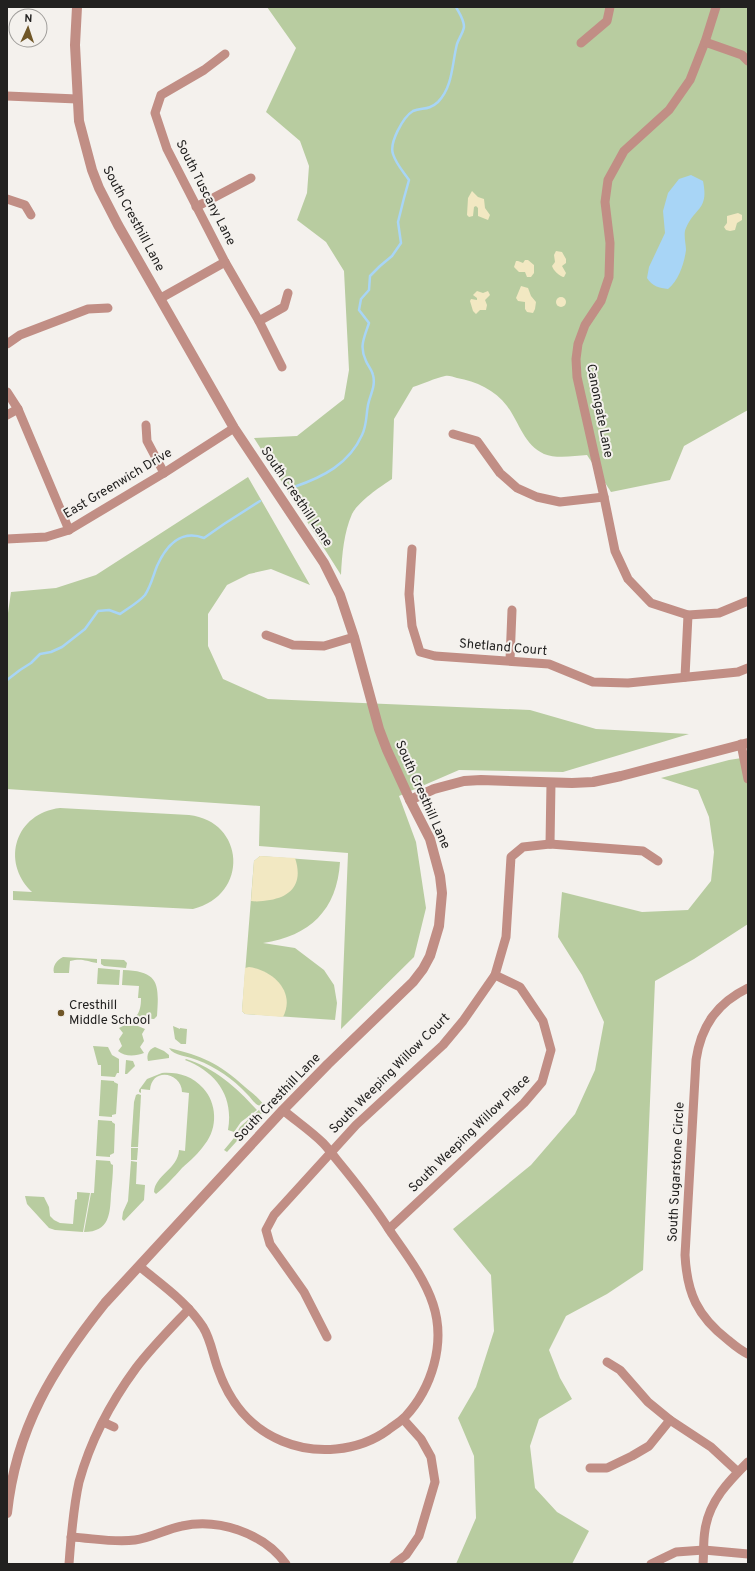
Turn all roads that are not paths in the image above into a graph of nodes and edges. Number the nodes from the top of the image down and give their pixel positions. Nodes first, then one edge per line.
1 (77, 7) edge
2 (610, 7) edge
3 (716, 7) edge
4 (704, 42) junction
5 (581, 43) dead end
6 (225, 54) dead end
7 (748, 61) edge
8 (7, 96) edge
9 (77, 99) junction
10 (251, 178) dead end
11 (7, 199) edge
12 (196, 207) junction
13 (31, 215) dead end
14 (225, 262) junction
15 (288, 293) dead end
16 (161, 298) junction
17 (108, 308) dead end
18 (258, 321) junction
19 (7, 344) edge
20 (282, 367) dead end
21 (7, 392) edge
22 (18, 409) junction
23 (7, 415) edge
24 (146, 425) dead end
25 (234, 428) junction
26 (454, 434) dead end
27 (164, 473) junction
28 (604, 498) junction
29 (69, 530) junction
30 (7, 539) edge
31 (412, 549) dead end
32 (748, 601) edge
33 (512, 610) dead end
34 (688, 615) junction
35 (266, 635) dead end
36 (354, 637) junction
37 (510, 660) junction
38 (748, 668) edge
39 (685, 676) junction
40 (744, 744) edge
41 (748, 779) edge
42 (551, 783) junction
43 (410, 800) junction
44 (550, 844) junction
45 (658, 861) dead end
46 (495, 975) junction
47 (748, 988) edge
48 (283, 1110) junction
49 (331, 1152) junction
50 (389, 1229) junction
51 (139, 1266) junction
52 (189, 1309) junction
53 (327, 1337) dead end
54 (748, 1354) edge
55 (607, 1362) dead end
56 (404, 1419) junction
57 (670, 1420) junction
58 (103, 1422) junction
59 (114, 1427) dead end
60 (748, 1462) edge
61 (590, 1468) dead end
62 (738, 1472) junction
63 (7, 1513) edge
64 (71, 1537) junction
65 (704, 1550) junction
66 (748, 1554) edge
67 (69, 1564) edge
68 (286, 1564) edge
69 (394, 1564) edge
70 (651, 1564) edge
71 (703, 1564) edge

1 - 9 street, South Cresthill Lane
2 - 5 street
3 - 4 street, Canongate Lane
4 - 7 street
4 - 28 street, Canongate Lane
6 - 12 street, South Tuscany Lane
8 - 9 street
9 - 16 street, South Cresthill Lane
10 - 12 street
11 - 13 street
12 - 14 street, South Tuscany Lane
14 - 16 street
14 - 18 street, South Tuscany Lane
15 - 18 street
16 - 25 street, South Cresthill Lane
17 - 19 street
18 - 20 street, South Tuscany Lane
21 - 22 street
22 - 23 street
22 - 29 street
24 - 27 street
25 - 27 street, East Greenwich Drive
25 - 36 street, South Cresthill Lane
26 - 28 street
27 - 29 street, East Greenwich Drive
28 - 34 street, Canongate Lane
29 - 30 street, East Greenwich Drive
31 - 37 street, Shetland Court
32 - 34 street, Canongate Lane
33 - 37 street
34 - 39 street
35 - 36 street
36 - 43 street, South Cresthill Lane
37 - 39 street, Shetland Court
38 - 39 street, Shetland Court
40 - 41 street
40 - 42 street
42 - 43 street
42 - 44 street
43 - 48 street, South Cresthill Lane
44 - 45 street, South Weeping Willow Court
44 - 46 street, South Weeping Willow Court
46 - 49 street, South Weeping Willow Court
46 - 50 street, South Weeping Willow Place
47 - 54 street, South Sugarstone Circle
48 - 49 street
48 - 51 street, South Cresthill Lane
49 - 50 street
49 - 53 street, South Weeping Willow Court
50 - 56 street
51 - 52 street
51 - 63 street, South Cresthill Lane
52 - 56 street
52 - 58 street
55 - 57 street
56 - 69 street
57 - 61 street
57 - 62 street
58 - 59 street
58 - 64 street
60 - 62 street
62 - 65 street
64 - 67 street
64 - 68 street
65 - 66 street
65 - 70 street
65 - 71 street

